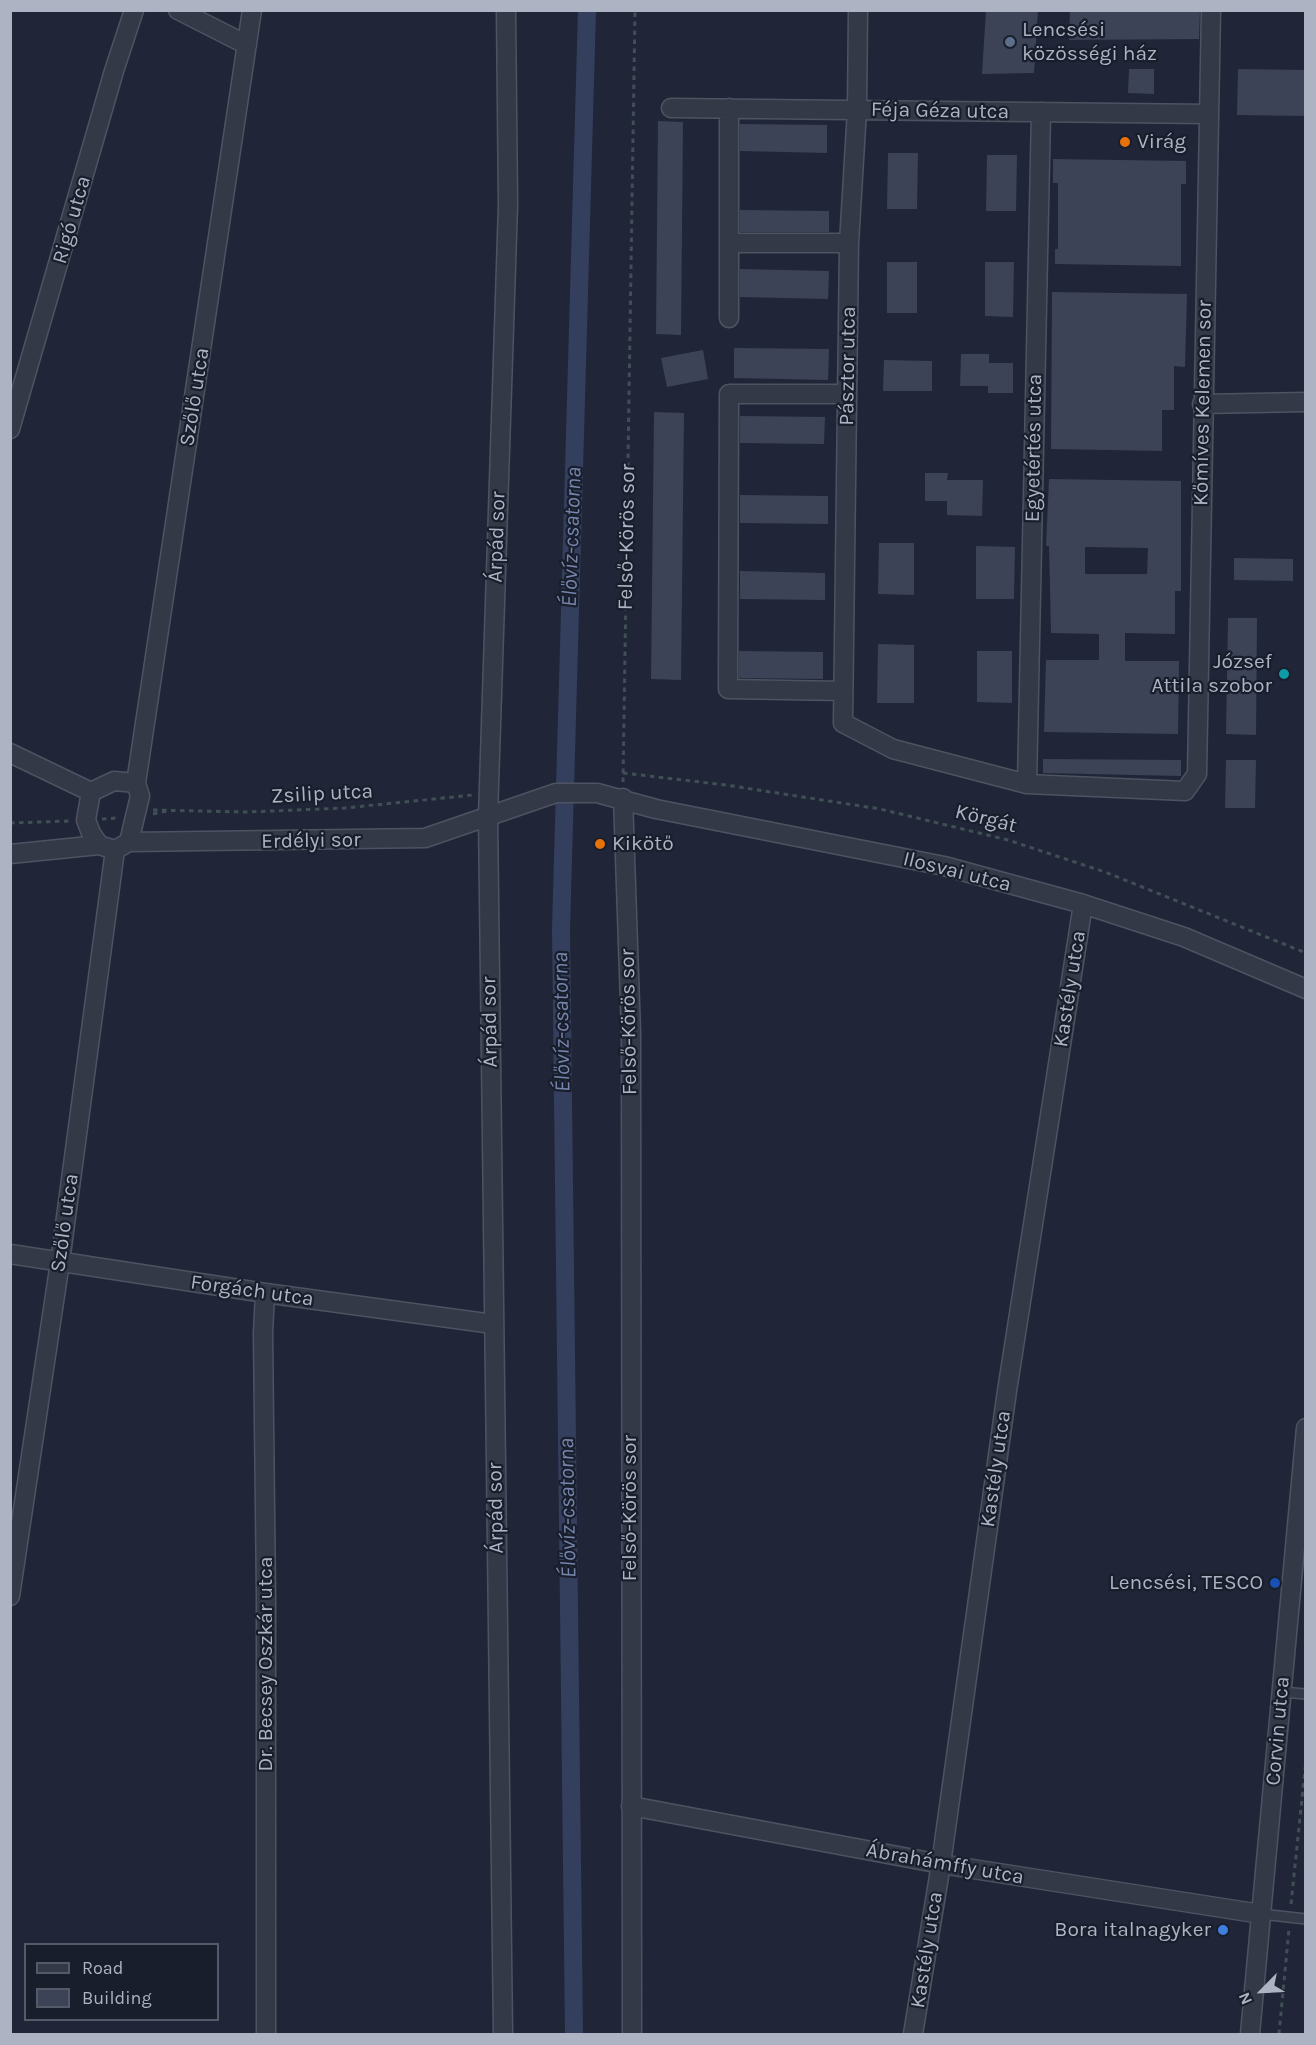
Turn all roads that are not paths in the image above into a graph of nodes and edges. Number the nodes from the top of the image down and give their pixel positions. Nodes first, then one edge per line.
1 (134, 10) edge
2 (178, 10) edge
3 (252, 10) edge
4 (506, 10) edge
5 (858, 10) edge
6 (1211, 10) edge
7 (247, 45) junction
8 (671, 108) dead end
9 (729, 108) junction
10 (857, 110) junction
11 (1041, 112) junction
12 (1209, 114) junction
13 (729, 243) junction
14 (849, 243) junction
15 (729, 318) dead end
16 (847, 394) junction
17 (1305, 402) edge
18 (1202, 404) junction
19 (10, 429) edge
20 (843, 691) junction
21 (10, 753) edge
22 (136, 783) junction
23 (1027, 784) junction
24 (91, 792) junction
25 (556, 793) joint
26 (622, 798) junction
27 (488, 816) junction
28 (114, 846) junction
29 (10, 854) edge
30 (1083, 904) junction
31 (1305, 989) edge
32 (10, 1254) edge
33 (60, 1262) junction
34 (265, 1293) junction
35 (493, 1324) junction
36 (1305, 1428) edge
37 (10, 1596) edge
38 (1281, 1692) junction
39 (1305, 1694) edge
40 (631, 1806) junction
41 (941, 1864) junction
42 (1261, 1914) junction
43 (1305, 1919) edge
44 (266, 2034) edge
45 (503, 2034) edge
46 (632, 2034) edge
47 (914, 2034) edge
48 (1250, 2034) edge

1 - 19 street, Rigó utca
2 - 7 street
3 - 7 street, Szőlő utca
4 - 27 street, Árpád sor
5 - 10 street, Pásztor utca
6 - 12 street, Kőmíves Kelemen sor
7 - 22 street, Szőlő utca
8 - 9 street, Féja Géza utca
9 - 10 street, Féja Géza utca
9 - 13 street
10 - 11 street, Féja Géza utca
10 - 14 street, Pásztor utca
11 - 12 street, Féja Géza utca
11 - 23 street, Egyetértés utca
12 - 18 street, Kőmíves Kelemen sor
13 - 14 street
13 - 15 street
14 - 16 street, Pásztor utca
16 - 20 street, Pásztor utca
16 - 20 street
17 - 18 street
18 - 23 street, Kőmíves Kelemen sor
20 - 23 street, Pásztor utca
21 - 24 street
22 - 24 street
22 - 28 street, Szőlő utca
24 - 28 street
25 - 26 street, Ilosvai utca
25 - 27 street, Erdélyi sor
26 - 30 street, Ilosvai utca
26 - 40 street, Felső-Körös sor
27 - 28 street, Erdélyi sor
27 - 35 street, Árpád sor
28 - 29 street, Erdélyi sor
28 - 33 street, Szőlő utca
30 - 31 street, Ilosvai utca
30 - 41 street, Kastély utca
32 - 33 street, Forgách utca
33 - 34 street, Forgách utca
33 - 37 street, Szőlő utca
34 - 35 street, Forgách utca
34 - 44 street, Dr. Becsey Oszkár utca
35 - 45 street, Árpád sor
36 - 38 street, Corvin utca
38 - 39 lane
38 - 42 street, Corvin utca
40 - 41 street, Ábrahámffy utca
40 - 46 street, Felső-Körös sor
41 - 42 street, Ábrahámffy utca
41 - 47 street, Kastély utca
42 - 43 lane
42 - 48 street, Corvin utca

